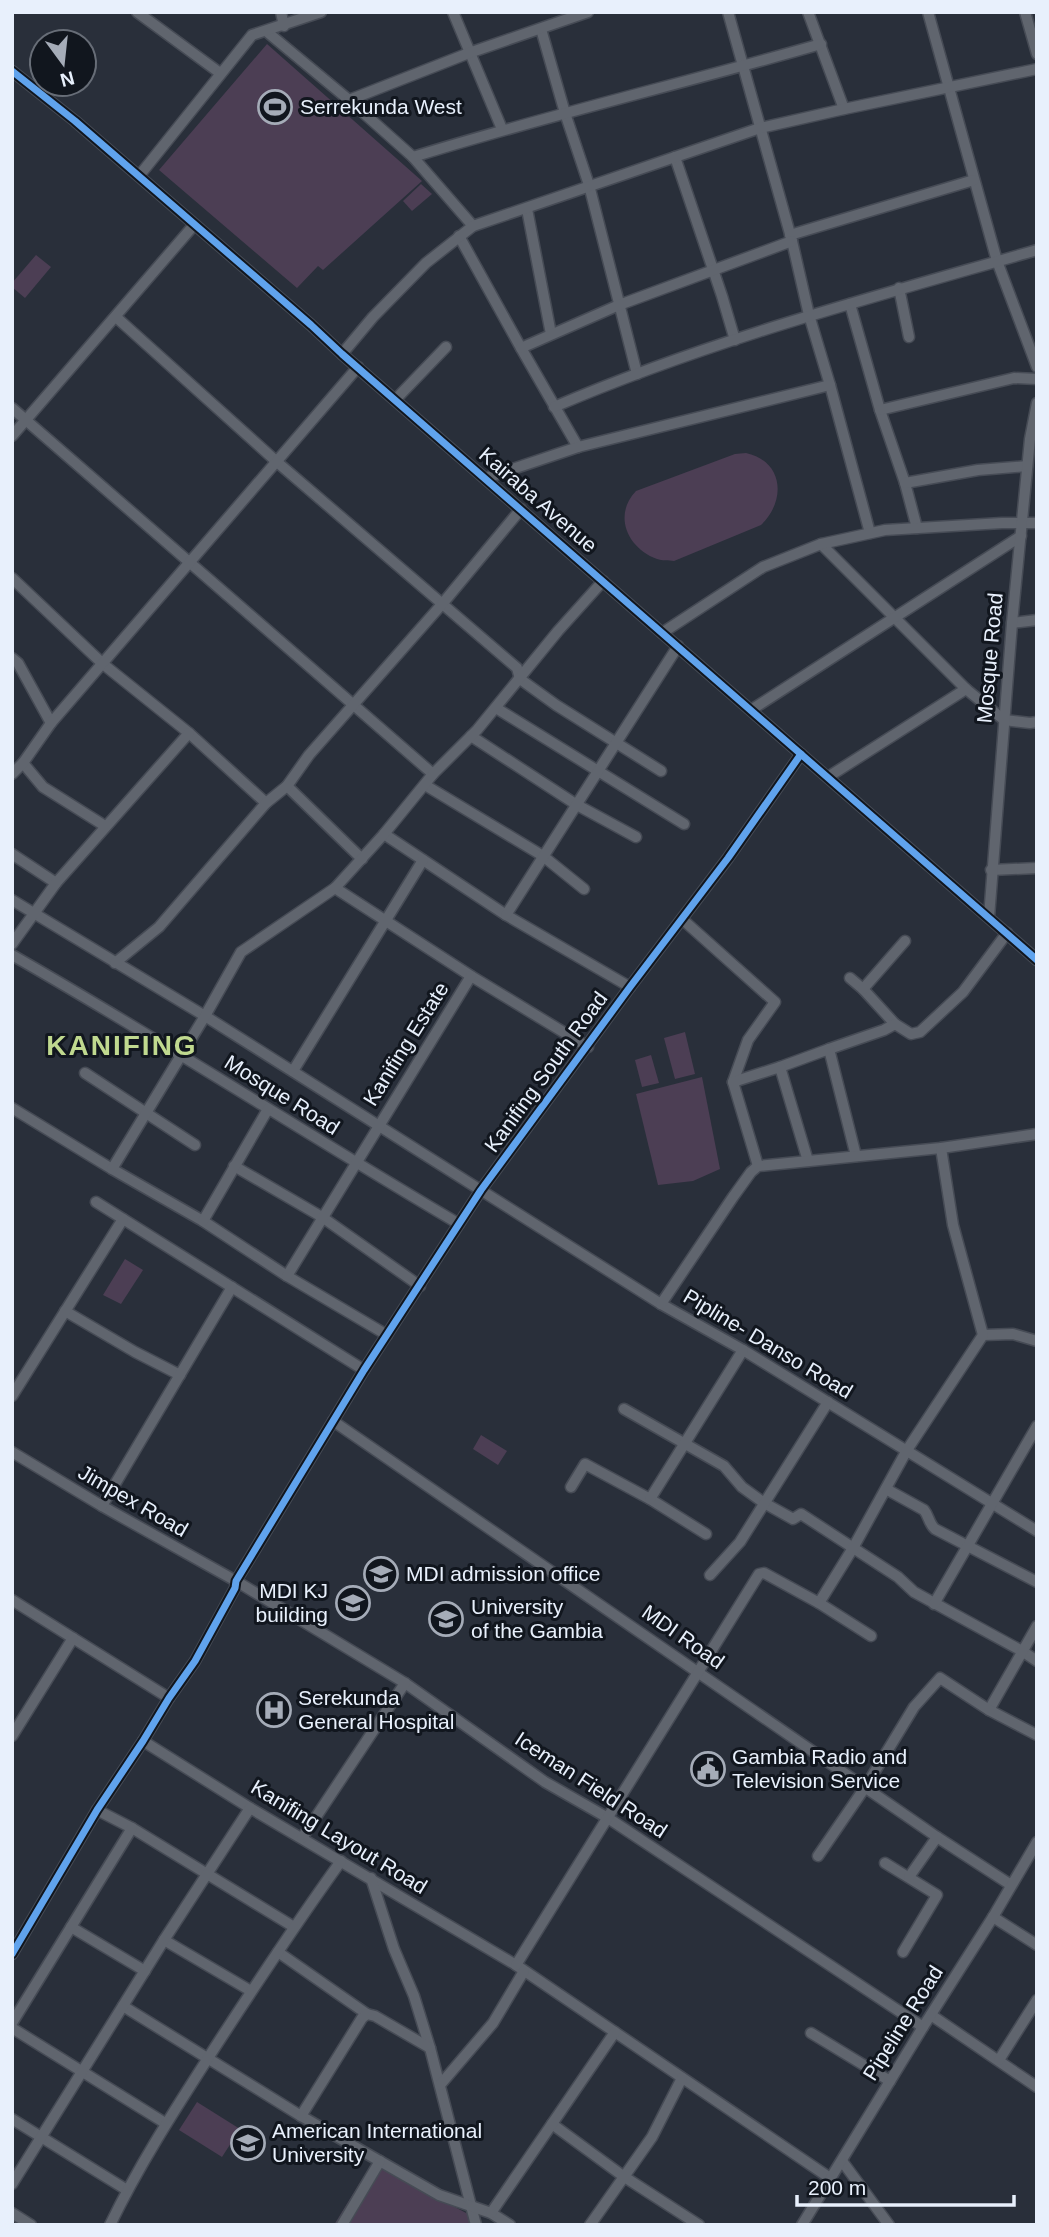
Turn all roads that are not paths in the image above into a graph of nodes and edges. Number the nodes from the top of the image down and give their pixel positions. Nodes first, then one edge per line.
1 (137, 12) edge
2 (281, 12) edge
3 (321, 12) edge
4 (453, 12) edge
5 (588, 12) edge
6 (728, 12) edge
7 (808, 12) edge
8 (928, 12) edge
9 (1025, 12) edge
10 (305, 15) edge
11 (284, 26) junction
12 (541, 29) junction
13 (266, 31) junction
14 (821, 44) junction
15 (470, 53) junction
16 (1037, 54) edge
17 (743, 66) junction
18 (1037, 69) edge
19 (12, 71) edge
20 (220, 73) junction
21 (950, 87) junction
22 (349, 100) junction
23 (844, 109) junction
24 (565, 113) junction
25 (760, 128) junction
26 (502, 129) junction
27 (413, 157) junction
28 (676, 157) junction
29 (139, 176) junction
30 (974, 180) junction
31 (589, 185) junction
32 (527, 209) junction
33 (194, 225) junction
34 (473, 226) junction
35 (459, 236) junction
36 (791, 238) junction
37 (1037, 250) edge
38 (997, 261) junction
39 (713, 271) junction
40 (899, 288) junction
41 (850, 304) junction
42 (619, 305) junction
43 (809, 315) junction
44 (116, 317) junction
45 (551, 334) junction
46 (909, 337) dead end
47 (734, 340) junction
48 (446, 347) dead end
49 (521, 348) junction
50 (342, 354) junction
51 (358, 367) junction
52 (1037, 367) edge
53 (637, 374) junction
54 (1037, 379) edge
55 (830, 385) junction
56 (395, 400) junction
57 (1037, 403) edge
58 (554, 407) junction
59 (12, 408) edge
60 (880, 410) junction
61 (27, 421) junction
62 (12, 436) edge
63 (578, 447) junction
64 (277, 462) junction
65 (1027, 466) junction
66 (486, 478) junction
67 (905, 483) junction
68 (521, 509) junction
69 (1022, 523) junction
70 (1037, 523) edge
71 (917, 528) junction
72 (870, 533) junction
73 (1021, 536) junction
74 (821, 544) junction
75 (190, 561) junction
76 (12, 578) edge
77 (603, 581) junction
78 (443, 603) junction
79 (893, 618) junction
80 (1037, 620) edge
81 (1012, 623) junction
82 (662, 633) junction
83 (678, 646) junction
84 (12, 658) edge
85 (103, 664) junction
86 (520, 679) junction
87 (966, 689) junction
88 (353, 704) junction
89 (496, 708) junction
90 (751, 710) junction
91 (1004, 720) junction
92 (1037, 722) edge
93 (51, 723) junction
94 (189, 733) junction
95 (471, 736) junction
96 (615, 742) junction
97 (802, 754) junction
98 (23, 763) junction
99 (598, 771) junction
100 (661, 771) dead end
101 (433, 774) junction
102 (12, 775) edge
103 (828, 777) junction
104 (425, 785) junction
105 (287, 786) junction
106 (266, 803) junction
107 (577, 805) junction
108 (684, 824) dead end
109 (104, 826) junction
110 (384, 834) junction
111 (636, 837) dead end
112 (12, 854) edge
113 (543, 856) junction
114 (362, 859) junction
115 (423, 860) junction
116 (1037, 868) edge
117 (991, 870) junction
118 (55, 883) junction
119 (335, 888) junction
120 (584, 889) dead end
121 (12, 900) edge
122 (34, 914) junction
123 (506, 915) junction
124 (989, 917) junction
125 (682, 919) junction
126 (385, 920) junction
127 (1007, 933) junction
128 (905, 941) dead end
129 (12, 944) edge
130 (12, 955) edge
131 (1037, 960) edge
132 (115, 963) junction
133 (471, 976) junction
134 (850, 978) dead end
135 (630, 987) junction
136 (863, 989) junction
137 (205, 1016) junction
138 (895, 1024) junction
139 (588, 1046) junction
140 (829, 1049) junction
141 (182, 1055) junction
142 (780, 1067) junction
143 (293, 1071) junction
144 (85, 1073) dead end
145 (733, 1082) junction
146 (12, 1108) edge
147 (268, 1109) junction
148 (146, 1112) junction
149 (378, 1125) junction
150 (1037, 1134) edge
151 (195, 1145) dead end
152 (941, 1148) junction
153 (856, 1156) junction
154 (808, 1161) junction
155 (356, 1164) junction
156 (234, 1166) junction
157 (758, 1166) junction
158 (112, 1169) junction
159 (481, 1190) junction
160 (96, 1202) dead end
161 (322, 1217) junction
162 (123, 1219) junction
163 (203, 1221) junction
164 (459, 1224) junction
165 (287, 1276) junction
166 (420, 1286) junction
167 (232, 1287) junction
168 (661, 1304) junction
169 (65, 1311) junction
170 (387, 1335) junction
171 (983, 1335) junction
172 (1037, 1341) edge
173 (743, 1350) junction
174 (364, 1370) junction
175 (180, 1375) junction
176 (12, 1396) edge
177 (828, 1402) junction
178 (624, 1409) dead end
179 (334, 1421) junction
180 (1037, 1426) edge
181 (684, 1443) junction
182 (907, 1450) junction
183 (12, 1452) edge
184 (571, 1487) dead end
185 (886, 1489) junction
186 (650, 1499) junction
187 (764, 1503) junction
188 (993, 1503) junction
189 (102, 1506) junction
190 (1037, 1531) edge
191 (706, 1534) dead end
192 (968, 1547) junction
193 (853, 1548) junction
194 (710, 1575) dead end
195 (236, 1581) junction
196 (1037, 1582) edge
197 (12, 1600) edge
198 (819, 1603) junction
199 (934, 1604) junction
200 (1037, 1626) edge
201 (871, 1636) dead end
202 (73, 1637) junction
203 (1022, 1651) junction
204 (1037, 1661) edge
205 (698, 1671) junction
206 (405, 1683) junction
207 (169, 1698) junction
208 (989, 1710) junction
209 (1037, 1735) edge
210 (12, 1736) edge
211 (143, 1741) junction
212 (866, 1786) junction
213 (250, 1808) junction
214 (97, 1810) junction
215 (608, 1818) junction
216 (132, 1828) junction
217 (937, 1837) junction
218 (302, 1838) junction
219 (1035, 1848) edge
220 (818, 1856) dead end
221 (341, 1861) junction
222 (885, 1863) dead end
223 (207, 1872) junction
224 (909, 1877) junction
225 (371, 1878) junction
226 (1011, 1885) junction
227 (993, 1917) junction
228 (71, 1927) junction
229 (294, 1927) junction
230 (164, 1940) junction
231 (1037, 1945) edge
232 (278, 1952) junction
233 (903, 1952) dead end
234 (12, 1954) edge
235 (520, 1968) junction
236 (145, 1971) junction
237 (251, 1992) junction
238 (1037, 2000) edge
239 (123, 2006) junction
240 (367, 2014) junction
241 (931, 2015) junction
242 (12, 2025) edge
243 (923, 2027) junction
244 (615, 2032) junction
245 (811, 2032) dead end
246 (430, 2048) junction
247 (208, 2057) junction
248 (999, 2060) junction
249 (82, 2071) junction
250 (682, 2078) junction
251 (890, 2081) junction
252 (440, 2085) junction
253 (1037, 2087) edge
254 (301, 2116) junction
255 (12, 2119) edge
256 (165, 2123) junction
257 (552, 2124) junction
258 (40, 2137) junction
259 (380, 2161) junction
260 (842, 2161) junction
261 (623, 2176) junction
262 (830, 2178) junction
263 (12, 2184) edge
264 (127, 2190) junction
265 (470, 2204) junction
266 (12, 2213) edge
267 (491, 2213) junction
268 (32, 2225) edge
269 (110, 2225) edge
270 (342, 2225) edge
271 (476, 2225) edge
272 (510, 2225) edge
273 (590, 2225) edge
274 (699, 2225) edge
275 (802, 2225) edge
276 (890, 2225) edge

1 - 20 street
2 - 11 street
3 - 10 street
4 - 15 street
5 - 12 street
6 - 17 street
7 - 14 street
8 - 21 street
9 - 16 street
10 - 11 street
11 - 13 street
12 - 15 street
12 - 24 street
13 - 20 street
13 - 22 street
14 - 17 street
14 - 23 street
15 - 22 street
15 - 26 street
17 - 24 street
17 - 25 street
18 - 21 street
19 - 29 street, Kairaba Avenue
20 - 29 street
21 - 23 street
21 - 30 street
22 - 27 street
23 - 25 street
24 - 26 street
24 - 31 street
25 - 28 street
25 - 36 street
26 - 27 street
27 - 34 street
28 - 31 street
28 - 39 street
29 - 33 street, Kairaba Avenue
30 - 36 street
30 - 38 street
31 - 32 street
31 - 42 street
32 - 34 street
32 - 45 street
33 - 44 street
33 - 50 street, Kairaba Avenue
34 - 35 street
35 - 49 street
35 - 50 street
36 - 39 street
36 - 43 street
37 - 38 street
38 - 40 street
38 - 52 street
39 - 42 street
39 - 47 street
40 - 41 street
40 - 46 street
41 - 43 street
41 - 60 street
42 - 45 street
42 - 53 street
43 - 47 street
43 - 55 street
44 - 61 street
44 - 64 street
45 - 49 street
47 - 53 street
48 - 56 street
49 - 58 street
50 - 51 street, Kairaba Avenue
51 - 56 street, Kairaba Avenue
51 - 64 street
53 - 58 street
54 - 60 street
55 - 63 street
55 - 72 street
56 - 66 street, Kairaba Avenue
57 - 65 street, Mosque Road
58 - 63 street
59 - 61 street
60 - 67 street
61 - 62 street
61 - 75 street
63 - 66 street
64 - 75 street
64 - 78 street
65 - 67 street
65 - 69 street, Mosque Road
66 - 68 street, Kairaba Avenue
67 - 71 street
68 - 77 street, Kairaba Avenue
68 - 78 street
69 - 70 street
69 - 71 street
69 - 73 street, Mosque Road
71 - 72 street
72 - 74 street
73 - 79 street
73 - 81 street, Mosque Road
74 - 79 street
74 - 82 street
75 - 85 street
75 - 88 street
76 - 85 street
77 - 82 street, Kairaba Avenue
77 - 86 street
78 - 86 street
78 - 88 street
79 - 87 street
79 - 90 street
80 - 81 street
81 - 91 street, Mosque Road
82 - 83 street, Kairaba Avenue
83 - 90 street, Kairaba Avenue
83 - 96 street
84 - 93 street
85 - 93 street
85 - 94 street
86 - 89 street
86 - 96 street
87 - 91 street
87 - 103 street
88 - 101 street
88 - 105 street
89 - 95 street
89 - 99 street
90 - 97 street, Kairaba Avenue
91 - 92 street
91 - 117 street, Mosque Road
93 - 98 street
94 - 106 street
94 - 109 street
95 - 101 street
95 - 107 street
96 - 99 street
96 - 100 street
97 - 103 street, Kairaba Avenue
97 - 125 street, Kanifing South Road
98 - 102 street
98 - 109 street
99 - 107 street
99 - 108 street
101 - 104 street
103 - 124 street, Kairaba Avenue
104 - 110 street
104 - 113 street
105 - 106 street
105 - 114 street
106 - 132 street
107 - 111 street
107 - 113 street
109 - 118 street
110 - 114 street
110 - 115 street
112 - 118 street
113 - 120 street
113 - 123 street
114 - 119 street
115 - 123 street
115 - 126 street
116 - 117 street
117 - 124 street, Mosque Road
118 - 122 street
119 - 126 street
119 - 137 street
121 - 122 street, Pipline- Danso Road
122 - 129 street
122 - 132 street, Pipline- Danso Road
123 - 135 street
124 - 127 street, Kairaba Avenue
125 - 135 street, Kanifing South Road
125 - 145 street
126 - 133 street
126 - 143 street
127 - 131 street, Kairaba Avenue
127 - 138 street
128 - 136 street
130 - 141 street, Mosque Road
132 - 137 street, Pipline- Danso Road
133 - 139 street
133 - 149 street, Kanifing Estate
134 - 136 street
135 - 139 street, Kanifing South Road
136 - 138 street
137 - 141 street
137 - 143 street, Pipline- Danso Road
138 - 140 street
139 - 159 street, Kanifing South Road
140 - 142 street
140 - 153 street
141 - 147 street, Mosque Road
141 - 148 street
142 - 145 street
142 - 154 street
143 - 149 street, Pipline- Danso Road
144 - 148 street
145 - 157 street
146 - 158 street
147 - 155 street, Mosque Road
147 - 156 street
148 - 151 street
148 - 158 street
149 - 155 street, Kanifing Estate
149 - 159 street, Pipline- Danso Road
150 - 152 street
152 - 153 street
152 - 171 street
153 - 154 street
154 - 157 street
155 - 161 street, Kanifing Estate
155 - 164 street, Mosque Road
156 - 161 street
156 - 163 street
157 - 168 street
158 - 163 street
159 - 164 street, Kanifing South Road
159 - 168 street, Pipline- Danso Road
160 - 162 street
161 - 165 street, Kanifing Estate
161 - 166 street
162 - 167 street
162 - 169 street
163 - 165 street
164 - 166 street, Kanifing South Road
165 - 170 street
166 - 170 street, Kanifing South Road
167 - 174 street
167 - 175 street
168 - 173 street, Pipline- Danso Road
169 - 175 street
169 - 176 street
170 - 174 street, Kanifing South Road
171 - 172 street
171 - 182 street
173 - 177 street, Pipline- Danso Road
173 - 181 street
174 - 179 street, Kanifing South Road
175 - 189 street
177 - 182 street, Pipline- Danso Road
177 - 187 street
178 - 181 street
179 - 195 street, Kanifing South Road
179 - 205 street, MDI Road
180 - 188 street
181 - 186 street
181 - 187 street
182 - 185 street
182 - 188 street, Pipline- Danso Road
183 - 189 street, Jimpex Road
184 - 186 street
185 - 192 street
185 - 193 street
186 - 191 street
187 - 193 street
187 - 194 street
188 - 190 street, Pipline- Danso Road
188 - 192 street
189 - 195 street, Jimpex Road
192 - 196 street
192 - 199 street
193 - 198 street
193 - 199 street
195 - 206 street, Iceman Field Road
195 - 207 street, Kanifing South Road
197 - 202 street
198 - 201 street
198 - 205 street
199 - 203 street
200 - 203 street
202 - 207 street
202 - 210 street
203 - 204 street
203 - 208 street
205 - 212 street, MDI Road
205 - 215 street
206 - 215 street, Iceman Field Road
206 - 218 street
207 - 211 street, Kanifing South Road
208 - 209 street
208 - 212 street
211 - 213 street, Kanifing Layout Road
211 - 214 street, Kanifing South Road
212 - 217 street, MDI Road
212 - 220 street
213 - 218 street, Kanifing Layout Road
213 - 223 street
214 - 216 street
214 - 234 street, Kanifing South Road
215 - 235 street
215 - 243 street, Iceman Field Road
216 - 223 street
216 - 228 street
217 - 224 street
217 - 226 street, MDI Road
218 - 221 street, Kanifing Layout Road
219 - 226 street, Pipeline Road
221 - 225 street, Kanifing Layout Road
221 - 229 street
222 - 224 street
223 - 229 street
223 - 230 street
224 - 233 street
225 - 235 street, Kanifing Layout Road
225 - 246 street
226 - 227 street, Pipeline Road
227 - 231 street
227 - 241 street, Pipeline Road
228 - 236 street
228 - 242 street
229 - 232 street
230 - 236 street
230 - 237 street
232 - 237 street
232 - 240 street
235 - 244 street, Kanifing Layout Road
235 - 252 street
236 - 239 street
237 - 247 street
238 - 248 street
239 - 247 street
239 - 249 street
240 - 246 street
240 - 254 street
241 - 243 street, Pipeline Road
241 - 248 street
242 - 249 street
243 - 251 street, Pipeline Road
244 - 250 street, Kanifing Layout Road
244 - 257 street
245 - 251 street
246 - 252 street
247 - 254 street
247 - 256 street
248 - 253 street
249 - 256 street
249 - 258 street
250 - 261 street
250 - 262 street, Kanifing Layout Road
251 - 260 street, Pipeline Road
252 - 265 street
254 - 259 street
255 - 258 street
256 - 264 street
257 - 261 street
257 - 267 street
258 - 263 street
258 - 264 street
259 - 265 street
259 - 270 street
260 - 262 street, Pipeline Road
260 - 276 street
261 - 273 street
261 - 274 street
262 - 275 street, Pipeline Road
264 - 269 street
265 - 267 street
265 - 271 street
266 - 268 street
267 - 272 street

